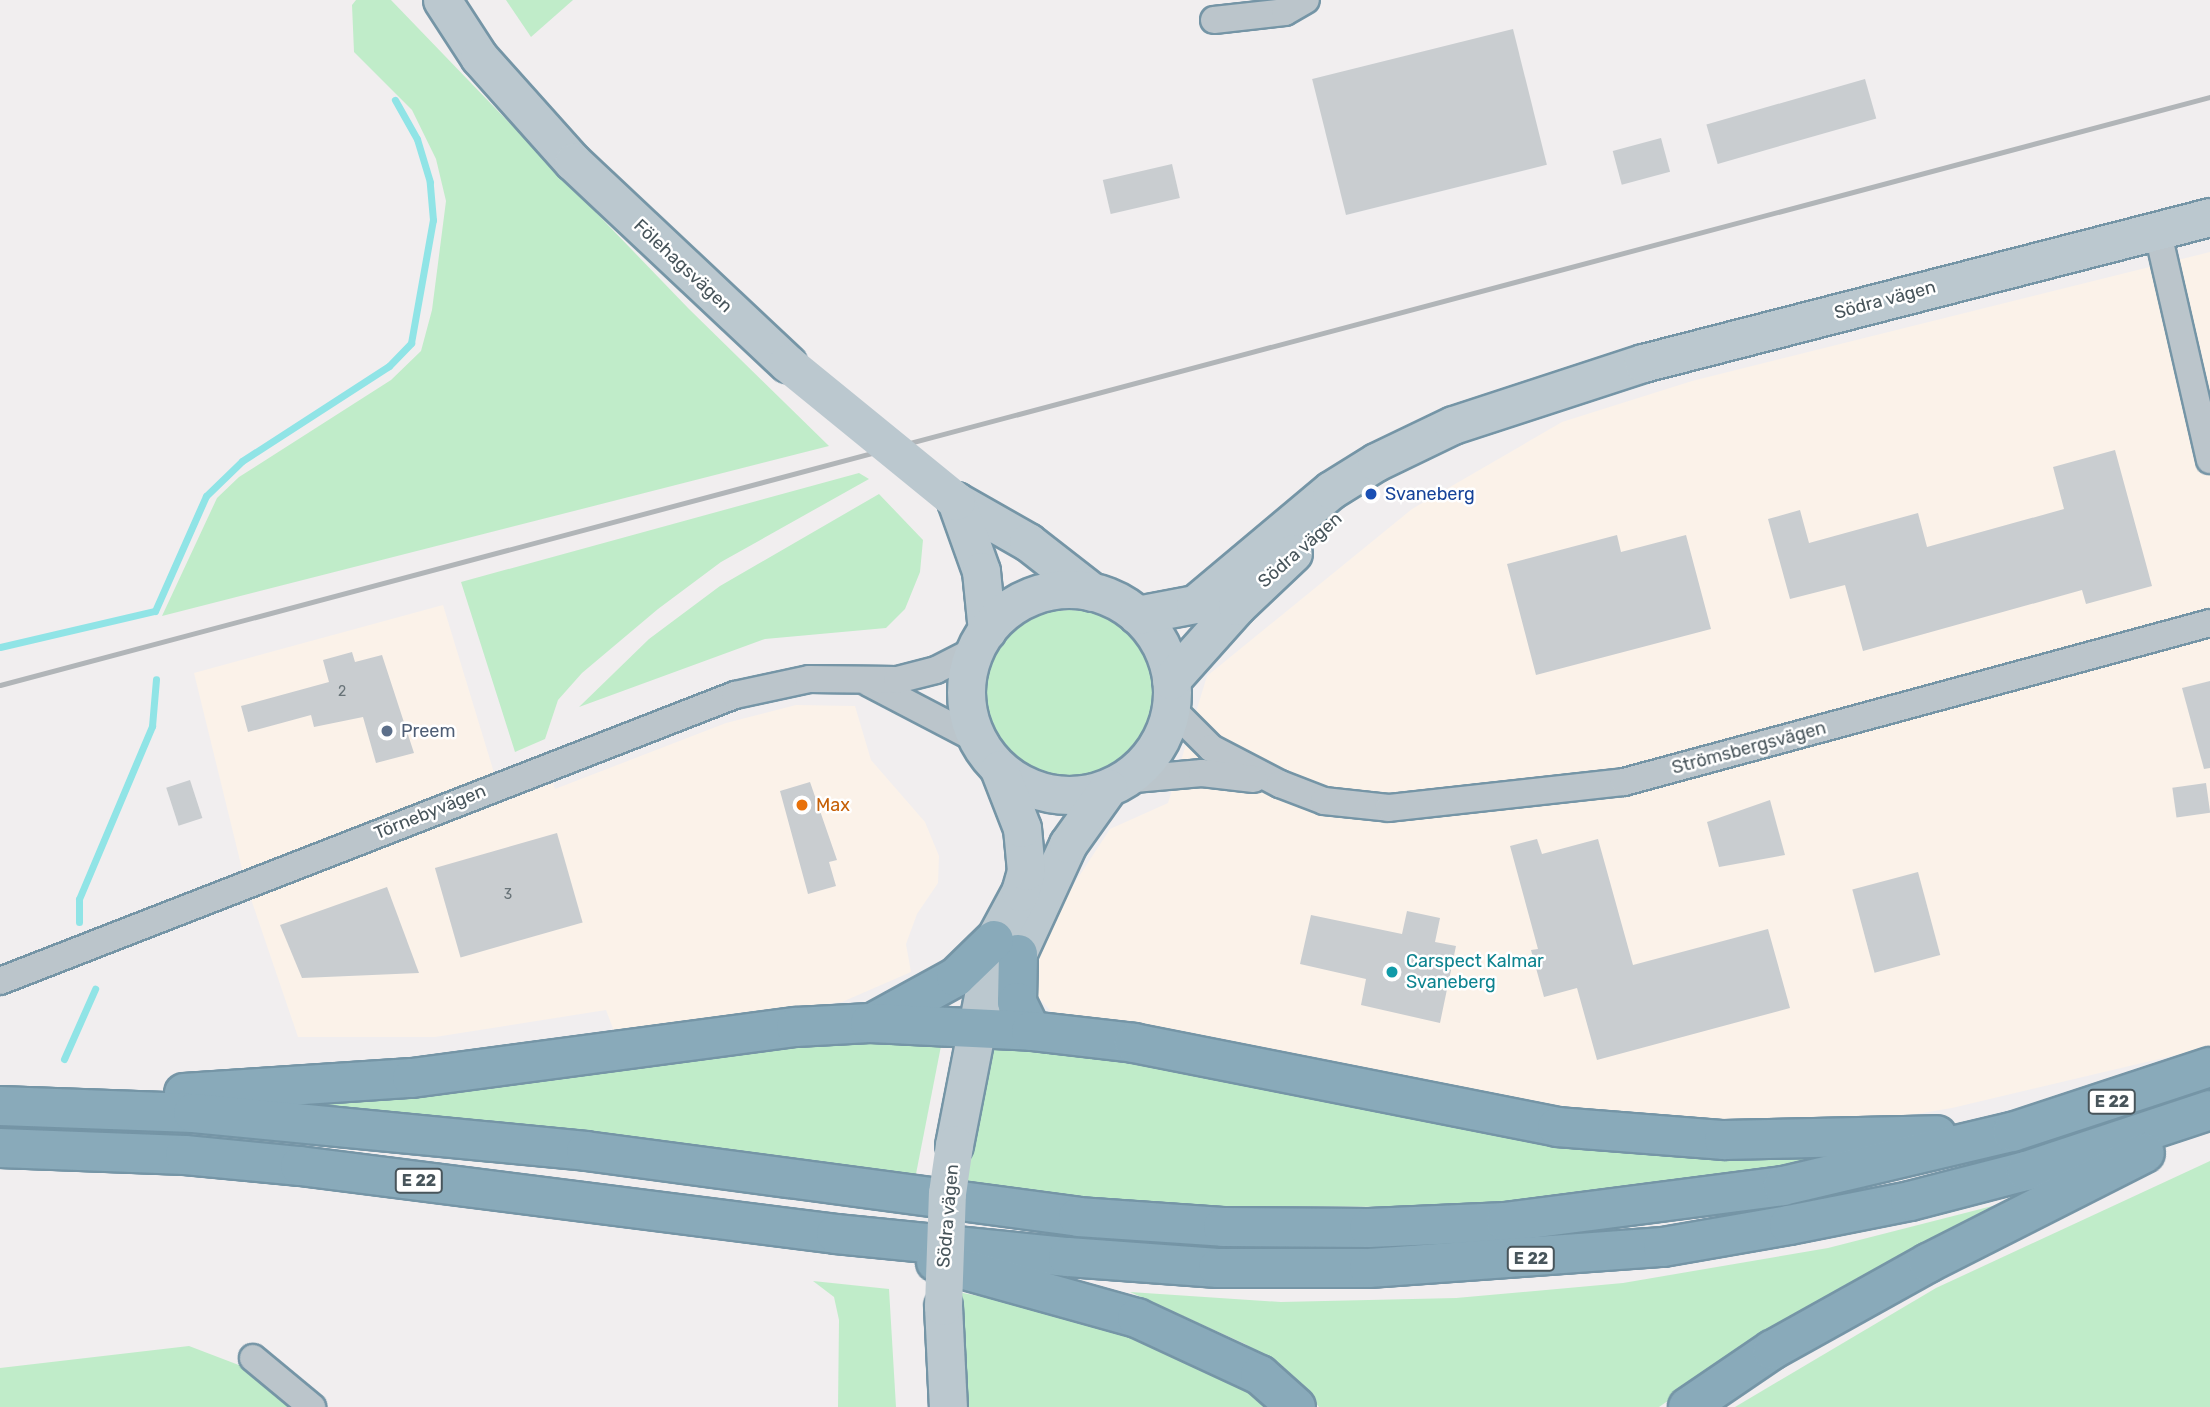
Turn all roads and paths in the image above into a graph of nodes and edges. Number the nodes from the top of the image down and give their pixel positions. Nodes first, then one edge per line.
1 (442, 0) edge
2 (1306, 0) edge
3 (1214, 20) dead end
4 (2210, 218) edge
5 (2157, 229) junction
6 (1562, 389) junction
7 (2210, 460) edge
8 (956, 501) junction
9 (1092, 592) junction
10 (1137, 615) junction
11 (2210, 623) edge
12 (990, 629) junction
13 (868, 682) junction
14 (1171, 694) junction
15 (978, 740) junction
16 (999, 769) junction
17 (1116, 784) junction
18 (1280, 784) junction
19 (1006, 947) junction
20 (0, 981) edge
21 (870, 1023) junction
22 (979, 1028) junction
23 (1031, 1031) junction
24 (2210, 1067) edge
25 (0, 1106) edge
26 (2210, 1110) edge
27 (2210, 1121) edge
28 (2012, 1132) junction
29 (0, 1148) edge
30 (836, 1234) junction
31 (253, 1358) dead end
32 (310, 1405) edge
33 (948, 1407) edge
34 (1296, 1407) edge
35 (1688, 1407) edge

1 - 8 main road, Fölehagsvägen, bridge
2 - 3 street
4 - 5 main road, Södra vägen
5 - 6 main road, Södra vägen
5 - 7 street
6 - 10 main road, Södra vägen
6 - 14 main road, Södra vägen
8 - 9 main road, Fölehagsvägen
8 - 12 main road, Fölehagsvägen
9 - 10 main road
9 - 12 main road
10 - 14 main road
11 - 18 street, Strömsbergsvägen
12 - 13 street, Törnebyvägen
12 - 15 main road
13 - 15 street, Törnebyvägen
13 - 20 street, Törnebyvägen
14 - 17 main road
14 - 18 street, Strömsbergsvägen
15 - 16 main road
16 - 17 main road
16 - 19 main road, Södra vägen
17 - 18 street, Strömsbergsvägen
17 - 19 main road, Södra vägen
19 - 21 highway
19 - 22 main road, Södra vägen
19 - 23 highway
21 - 22 highway
21 - 25 highway
22 - 23 highway
22 - 33 main road, Södra vägen, bridge
23 - 28 highway
24 - 28 highway, E 22
25 - 28 highway, E 22
26 - 30 highway, E 22
27 - 35 highway
29 - 30 highway, E 22
30 - 34 highway
31 - 32 street

